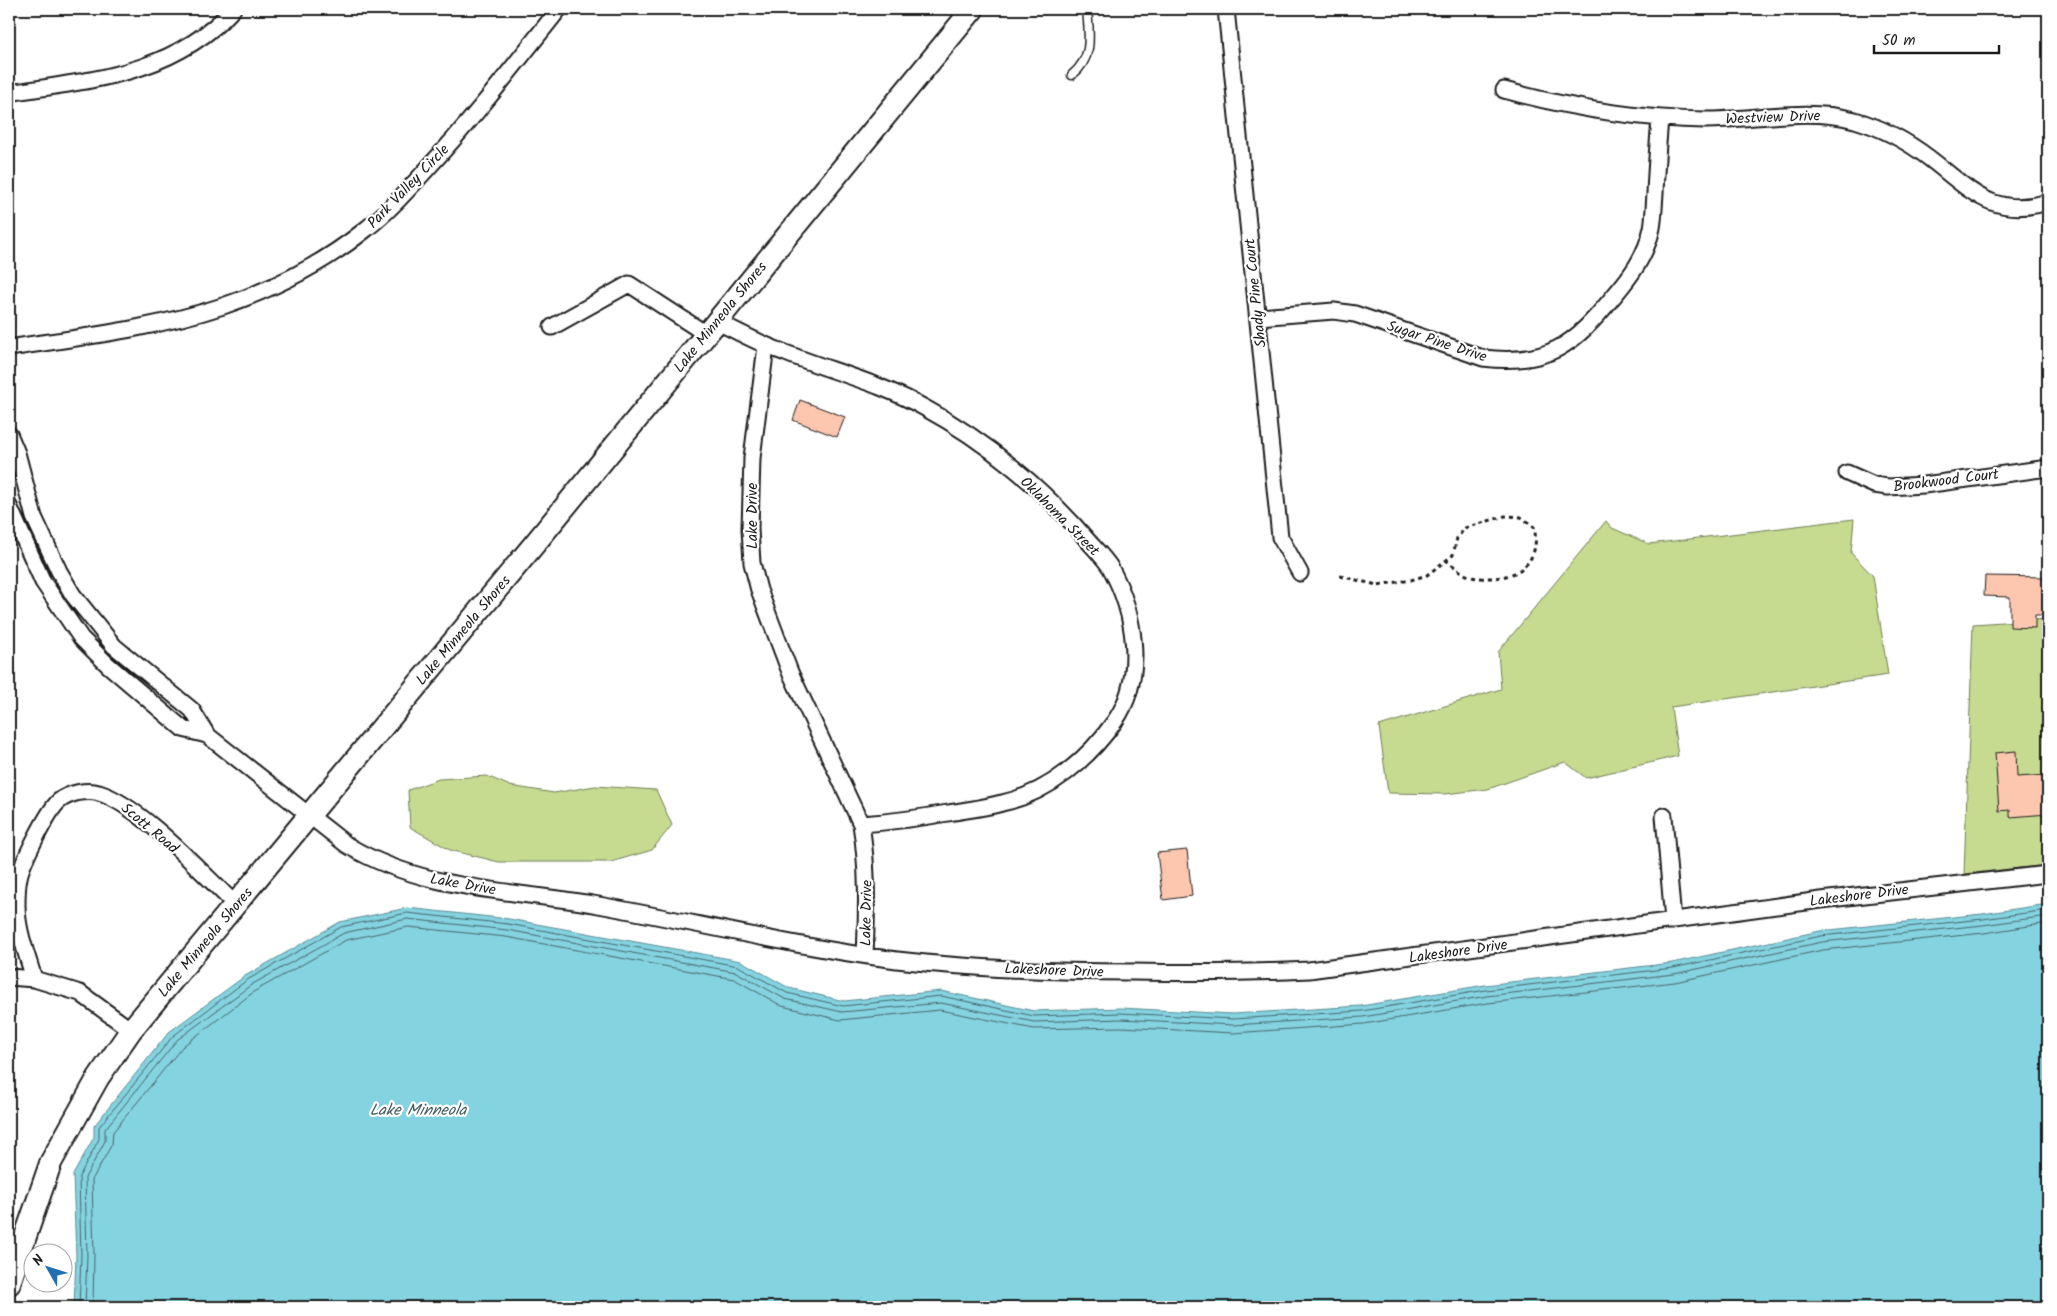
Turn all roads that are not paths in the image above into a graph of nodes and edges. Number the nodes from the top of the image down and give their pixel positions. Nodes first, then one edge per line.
1 (233, 9) edge
2 (559, 9) edge
3 (973, 9) edge
4 (1086, 9) edge
5 (1226, 9) edge
6 (1072, 75) dead end
7 (1504, 90) dead end
8 (9, 93) edge
9 (1660, 118) junction
10 (2048, 202) edge
11 (1258, 317) junction
12 (552, 327) dead end
13 (711, 328) junction
14 (766, 346) junction
15 (9, 348) edge
16 (9, 434) edge
17 (2048, 468) edge
18 (1847, 473) dead end
19 (29, 502) junction
20 (9, 507) edge
21 (1300, 573) dead end
22 (68, 586) junction
23 (52, 596) junction
24 (207, 735) junction
25 (1664, 816) dead end
26 (309, 817) junction
27 (860, 824) junction
28 (2048, 874) edge
29 (236, 905) junction
30 (1673, 921) junction
31 (865, 955) junction
32 (9, 977) edge
33 (34, 979) junction
34 (131, 1030) junction
35 (9, 1284) edge

1 - 8 street
2 - 15 street, Park Valley Circle
3 - 13 main road, Lake Minneola Shores
4 - 6 lane
5 - 11 street, Shady Pine Court
7 - 9 street, Westview Drive
9 - 10 street, Westview Drive
9 - 11 street, Sugar Pine Drive
11 - 21 street, Shady Pine Court
12 - 13 street, Oklahoma Street
13 - 14 street, Oklahoma Street
13 - 26 main road, Lake Minneola Shores
14 - 27 street, Lake Drive
14 - 27 street, Oklahoma Street
16 - 19 street
17 - 18 street, Brookwood Court
19 - 20 street
19 - 22 street
20 - 23 street
22 - 23 street
22 - 24 street
23 - 24 street
24 - 26 street, Lake Drive
25 - 30 street
26 - 29 main road, Lake Minneola Shores
26 - 31 street, Lake Drive
27 - 31 street, Lake Drive
28 - 30 street, Lakeshore Drive
29 - 33 street, Scott Road
29 - 34 main road, Lake Minneola Shores
30 - 31 street, Lakeshore Drive
32 - 33 street
33 - 34 street
34 - 35 main road, Lake Minneola Shores

